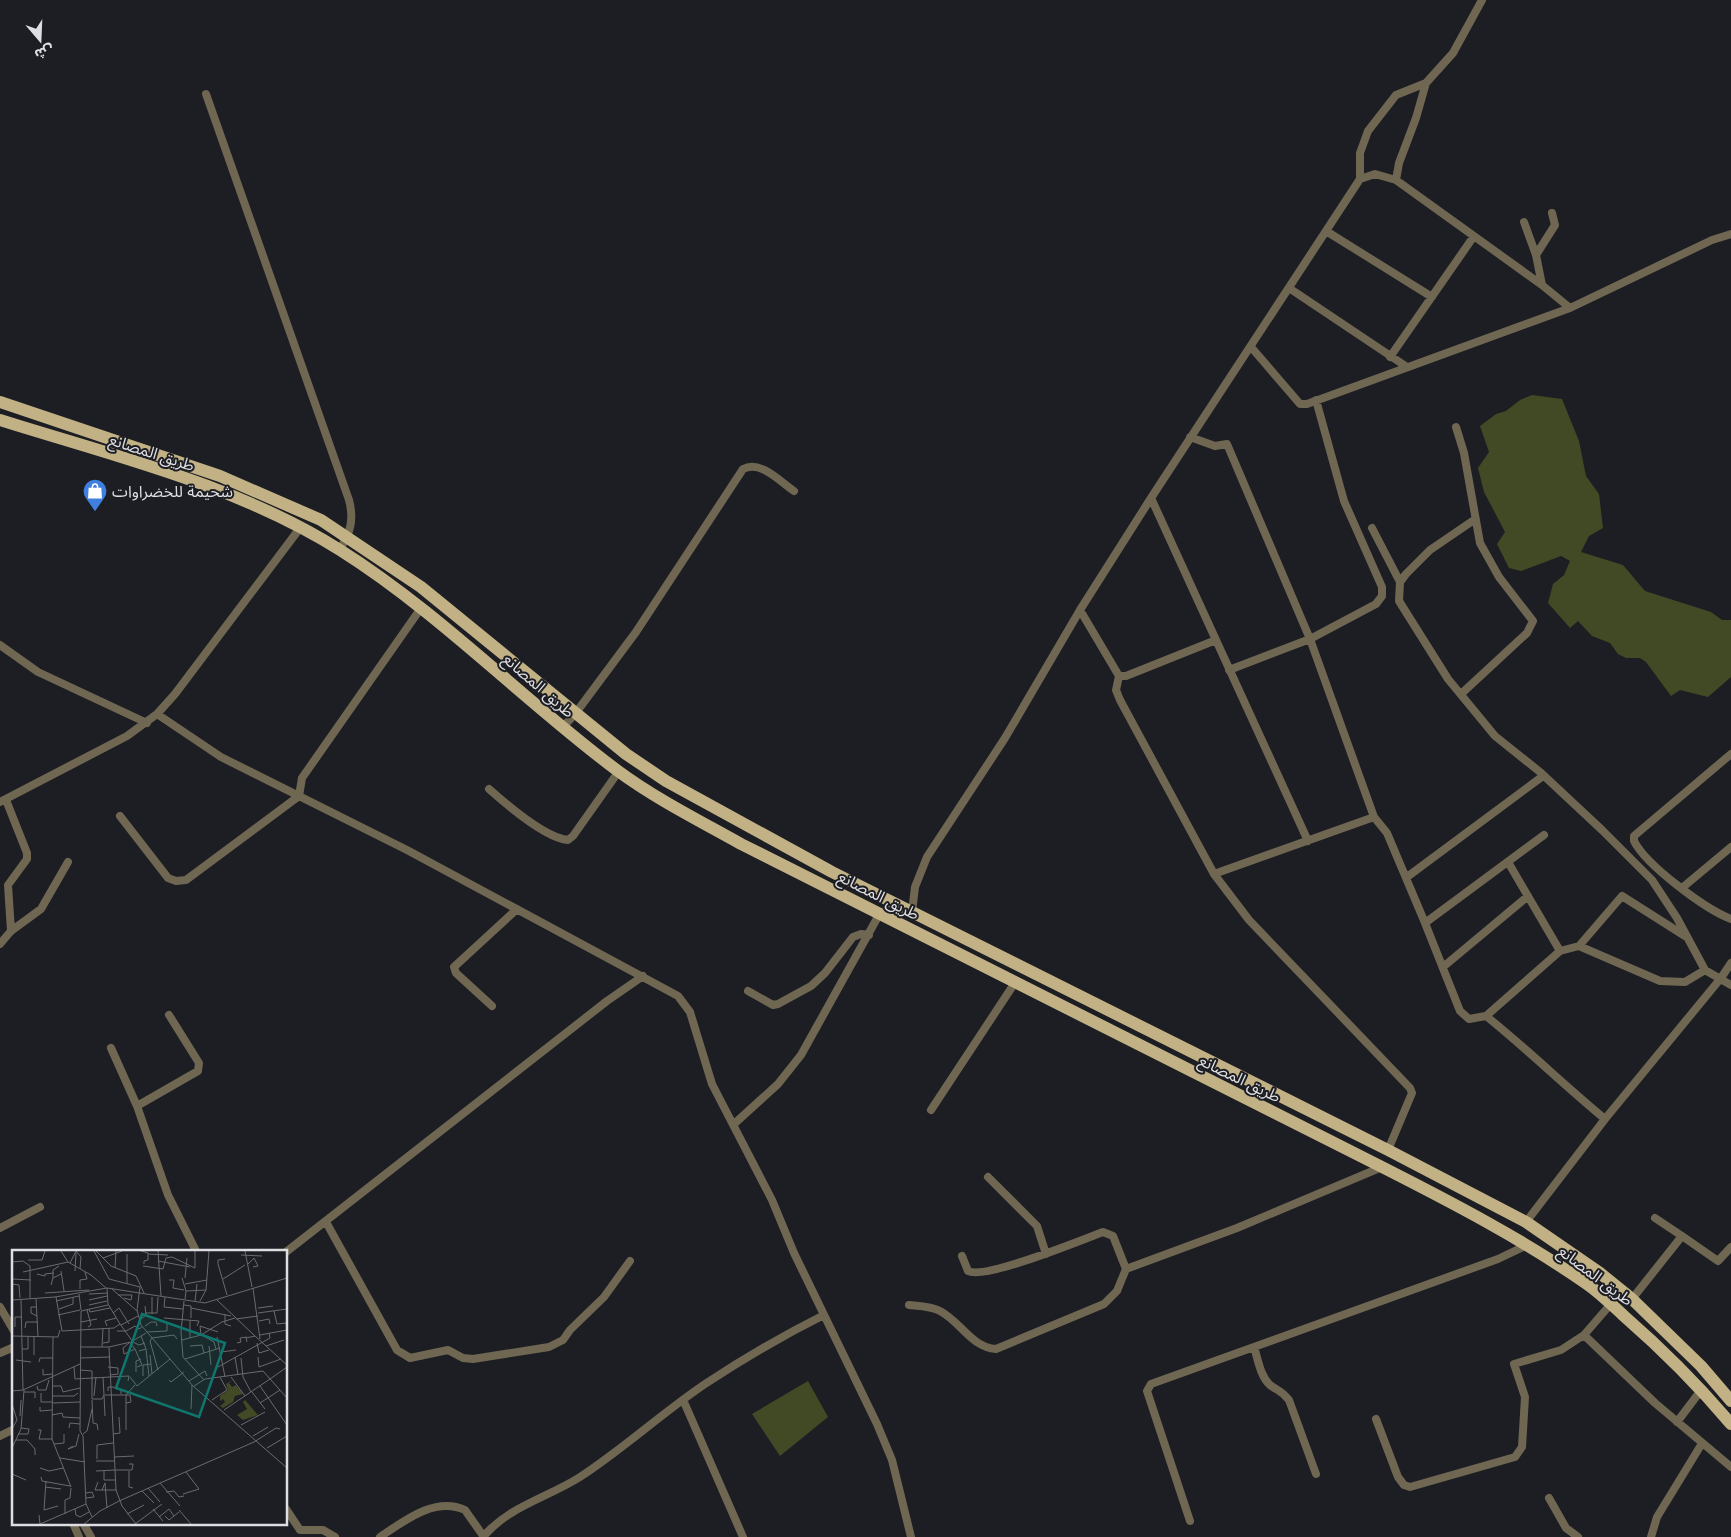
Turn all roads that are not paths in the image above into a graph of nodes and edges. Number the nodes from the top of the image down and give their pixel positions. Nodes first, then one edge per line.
1 (1482, 0) edge
2 (1426, 83) junction
3 (206, 94) dead end
4 (1360, 179) junction
5 (1396, 180) junction
6 (1552, 213) dead end
7 (1524, 222) dead end
8 (1326, 231) junction
9 (1731, 234) edge
10 (1474, 236) junction
11 (1536, 254) junction
12 (1542, 285) junction
13 (1289, 288) junction
14 (1432, 297) junction
15 (1570, 308) junction
16 (1251, 347) junction
17 (1390, 357) junction
18 (1407, 367) junction
19 (1316, 400) junction
20 (0, 402) edge
21 (0, 420) edge
22 (1456, 427) dead end
23 (1190, 437) junction
24 (794, 491) dead end
25 (1151, 498) junction
26 (1474, 520) junction
27 (300, 528) junction
28 (1372, 528) dead end
29 (348, 537) junction
30 (340, 550) junction
31 (1400, 582) junction
32 (421, 608) junction
33 (1080, 610) junction
34 (1310, 639) junction
35 (1216, 640) junction
36 (0, 645) edge
37 (1229, 670) junction
38 (1119, 676) junction
39 (1461, 694) junction
40 (157, 714) junction
41 (575, 714) junction
42 (147, 723) junction
43 (563, 727) junction
44 (1731, 754) edge
45 (619, 771) junction
46 (1543, 776) junction
47 (490, 789) dead end
48 (299, 796) junction
49 (3, 801) edge
50 (120, 816) dead end
51 (1374, 817) junction
52 (1544, 835) dead end
53 (1308, 841) junction
54 (1731, 847) edge
55 (68, 862) dead end
56 (1508, 862) junction
57 (1214, 874) junction
58 (1407, 877) junction
59 (1682, 888) junction
60 (1528, 896) junction
61 (517, 909) junction
62 (912, 912) junction
63 (880, 913) junction
64 (1731, 919) edge
65 (1425, 923) junction
66 (11, 930) junction
67 (869, 935) junction
68 (1687, 938) junction
69 (0, 944) edge
70 (1579, 946) junction
71 (1560, 951) junction
72 (1731, 963) edge
73 (1443, 966) junction
74 (1705, 970) junction
75 (643, 976) junction
76 (1721, 978) junction
77 (1014, 984) junction
78 (1731, 985) edge
79 (748, 991) dead end
80 (492, 1006) dead end
81 (169, 1015) dead end
82 (1486, 1016) junction
83 (110, 1048) dead end
84 (137, 1106) junction
85 (931, 1110) dead end
86 (1605, 1119) junction
87 (734, 1124) junction
88 (1388, 1150) junction
89 (1382, 1167) junction
90 (988, 1177) dead end
91 (40, 1207) dead end
92 (1655, 1218) dead end
93 (326, 1222) junction
94 (1526, 1222) junction
95 (0, 1228) edge
96 (1682, 1236) junction
97 (1527, 1245) junction
98 (1731, 1247) edge
99 (196, 1250) edge
100 (288, 1250) edge
101 (1046, 1254) junction
102 (962, 1256) dead end
103 (630, 1261) dead end
104 (1126, 1269) junction
105 (1627, 1295) junction
106 (1610, 1304) junction
107 (909, 1305) dead end
108 (0, 1307) edge
109 (824, 1315) junction
110 (12, 1328) edge
111 (1584, 1335) junction
112 (12, 1347) edge
113 (1254, 1347) junction
114 (0, 1353) edge
115 (1702, 1389) junction
116 (1731, 1401) edge
117 (684, 1402) junction
118 (1376, 1419) dead end
119 (1677, 1422) junction
120 (1731, 1424) edge
121 (12, 1429) edge
122 (0, 1436) edge
123 (1701, 1444) junction
124 (1731, 1467) edge
125 (1316, 1474) dead end
126 (1549, 1498) dead end
127 (288, 1512) edge
128 (1190, 1521) dead end
129 (73, 1524) edge
130 (84, 1524) edge
131 (486, 1536) edge
132 (79, 1537) edge
133 (91, 1537) edge
134 (336, 1537) edge
135 (380, 1537) edge
136 (743, 1537) edge
137 (911, 1537) edge
138 (1578, 1537) edge
139 (1651, 1537) edge

1 - 2 street
2 - 4 street
2 - 5 street
3 - 29 street
4 - 5 street
4 - 8 street
5 - 10 street
6 - 11 street
7 - 11 street
8 - 13 street
8 - 14 street
9 - 15 street
10 - 12 street
10 - 14 street
11 - 12 street
12 - 15 street
13 - 16 street
13 - 17 street
14 - 17 street
15 - 18 street
16 - 19 street
16 - 23 street
17 - 18 street
18 - 19 street
19 - 34 street
20 - 29 main road, طريق المصانع
21 - 27 main road, طريق المصانع
22 - 26 street
23 - 25 street
23 - 34 street
24 - 41 street
25 - 33 street
25 - 35 street
26 - 31 street
26 - 39 street
27 - 30 main road, طريق المصانع
27 - 40 street
28 - 31 street
29 - 30 street
29 - 41 main road, طريق المصانع
30 - 32 main road, طريق المصانع
31 - 39 street
32 - 43 main road, طريق المصانع
32 - 48 street
33 - 38 street
33 - 62 street
34 - 37 street
34 - 51 street
35 - 37 street
35 - 38 street
36 - 42 street
37 - 53 street
38 - 57 street
39 - 46 street
40 - 42 street
40 - 48 street
41 - 43 street
41 - 62 main road, طريق المصانع
42 - 49 street
43 - 45 main road, طريق المصانع
44 - 59 street
45 - 47 street
45 - 63 main road, طريق المصانع
46 - 58 street
46 - 68 street
48 - 50 street
48 - 61 street
49 - 66 street
51 - 53 street
51 - 58 street
52 - 56 street
53 - 57 street
54 - 59 street
55 - 66 street
56 - 60 street
56 - 65 street
57 - 88 street
58 - 65 street
59 - 64 street
60 - 71 street
60 - 73 street
61 - 75 street
61 - 80 street
62 - 88 main road, طريق المصانع
63 - 67 street
63 - 77 main road, طريق المصانع
65 - 73 street
66 - 69 street
67 - 79 street
67 - 87 street
68 - 70 street
68 - 74 street
70 - 71 street
70 - 74 street
71 - 82 street
72 - 76 street
73 - 82 street
74 - 76 street
75 - 87 street
75 - 93 street
76 - 78 street
76 - 86 street
77 - 85 street
77 - 89 main road, طريق المصانع
81 - 84 street
82 - 86 street
83 - 84 street
84 - 99 street
86 - 94 street
87 - 109 street
88 - 94 main road, طريق المصانع
89 - 97 main road, طريق المصانع
89 - 104 street
90 - 101 street
91 - 95 street
92 - 96 street
93 - 100 street
93 - 103 street
94 - 105 main road, طريق المصانع
96 - 98 street
96 - 105 street
97 - 106 main road, طريق المصانع
97 - 113 street
101 - 102 street
101 - 104 street
104 - 107 street
105 - 106 street
105 - 116 main road, طريق المصانع
106 - 111 street
106 - 115 main road, طريق المصانع
108 - 110 street
109 - 117 street
109 - 137 street
111 - 118 street
111 - 119 street
112 - 114 street
113 - 125 street
113 - 128 street
115 - 119 street
115 - 120 main road, طريق المصانع
117 - 131 street
117 - 136 street
119 - 123 street
121 - 122 street
123 - 124 street
123 - 139 street
126 - 138 street
127 - 134 street
129 - 132 street
130 - 133 street
131 - 135 street

